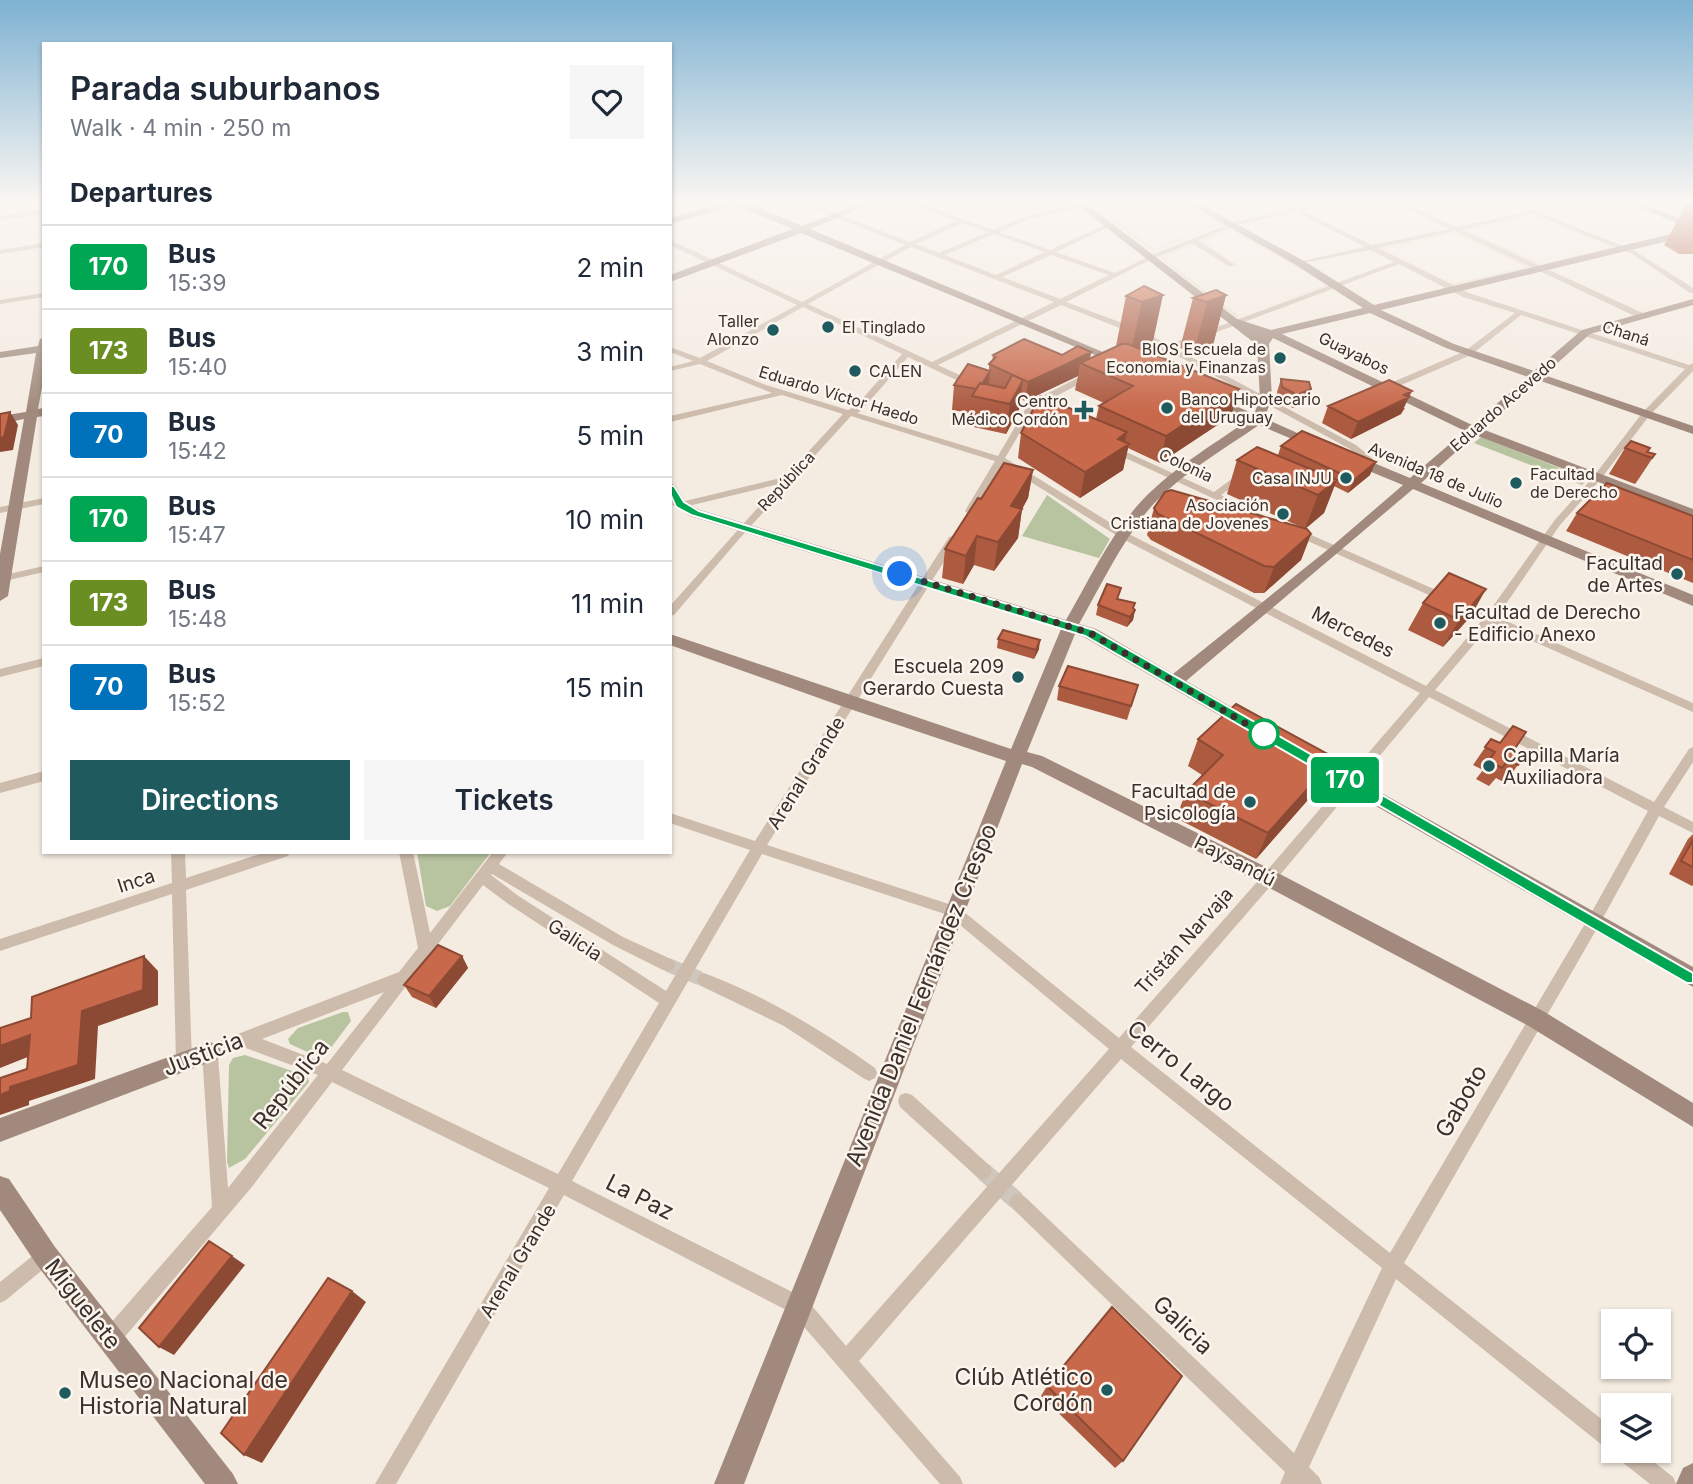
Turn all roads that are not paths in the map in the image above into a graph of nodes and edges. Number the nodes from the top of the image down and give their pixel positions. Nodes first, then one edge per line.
1 (737, 272) edge
2 (860, 272) edge
3 (911, 272) edge
4 (985, 272) edge
5 (1007, 272) edge
6 (1107, 272) edge
7 (1121, 272) edge
8 (1172, 272) edge
9 (1315, 272) edge
10 (1370, 272) edge
11 (1420, 272) edge
12 (1528, 272) edge
13 (1548, 272) edge
14 (1663, 272) edge
15 (1115, 275) junction
16 (997, 277) junction
17 (1335, 285) junction
18 (1455, 290) junction
19 (1693, 291) edge
20 (42, 295) edge
21 (1061, 301) junction
22 (0, 302) edge
23 (1693, 302) edge
24 (804, 304) junction
25 (1371, 309) junction
26 (1521, 313) junction
27 (1642, 316) junction
28 (1025, 320) junction
29 (1237, 322) junction
30 (1272, 333) junction
31 (1584, 334) junction
32 (1263, 344) junction
33 (42, 346) edge
34 (1168, 347) junction
35 (672, 350) edge
36 (42, 351) edge
37 (1468, 353) junction
38 (907, 354) junction
39 (0, 355) edge
40 (699, 362) junction
41 (1124, 362) junction
42 (932, 365) junction
43 (1692, 368) edge
44 (672, 369) edge
45 (1148, 372) edge
46 (1537, 377) junction
47 (980, 388) edge
48 (1381, 391) junction
49 (1197, 392) edge
50 (781, 393) junction
51 (1266, 399) junction
52 (1017, 405) edge
53 (1029, 411) junction
54 (42, 412) edge
55 (849, 413) junction
56 (1646, 414) junction
57 (30, 415) junction
58 (1041, 416) edge
59 (1258, 418) junction
60 (1319, 418) dead end
61 (672, 419) edge
62 (0, 420) edge
63 (1308, 423) junction
64 (1472, 430) junction
65 (1693, 430) edge
66 (1102, 444) edge
67 (1002, 460) junction
68 (1370, 461) junction
69 (1256, 466) edge
70 (1175, 477) junction
71 (1597, 478) junction
72 (788, 479) junction
73 (1414, 482) junction
74 (672, 491) edge
75 (1215, 495) junction
76 (42, 501) edge
77 (680, 505) junction
78 (7, 508) edge
79 (1693, 514) edge
80 (967, 515) edge
81 (1136, 517) junction
82 (1100, 520) junction
83 (1276, 524) edge
84 (960, 526) edge
85 (744, 528) junction
86 (1288, 529) edge
87 (1123, 535) junction
88 (1547, 538) junction
89 (1336, 551) junction
90 (42, 569) edge
91 (1, 579) edge
92 (926, 582) junction
93 (1693, 594) edge
94 (0, 596) edge
95 (1693, 601) edge
96 (674, 603) edge
97 (1266, 609) junction
98 (1491, 617) junction
99 (1070, 626) junction
100 (672, 640) edge
101 (42, 662) edge
102 (0, 673) edge
103 (1174, 682) junction
104 (1427, 691) junction
105 (850, 703) junction
106 (1693, 708) edge
107 (1267, 735) edge
108 (1290, 749) edge
109 (1693, 752) edge
110 (1017, 755) junction
111 (42, 777) edge
112 (1349, 782) junction
113 (0, 788) edge
114 (1656, 809) junction
115 (672, 819) edge
116 (1693, 828) edge
117 (758, 848) junction
118 (178, 854) edge
119 (277, 854) edge
120 (407, 854) edge
121 (500, 854) edge
122 (487, 871) junction
123 (1269, 878) junction
124 (179, 888) junction
125 (953, 911) junction
126 (1594, 921) junction
127 (0, 945) edge
128 (426, 950) junction
129 (668, 965) tunnel mouth
130 (404, 977) junction
131 (1693, 978) edge
132 (704, 979) tunnel mouth
133 (669, 1001) junction
134 (1535, 1018) junction
135 (242, 1039) junction
136 (1118, 1048) junction
137 (210, 1052) junction
138 (184, 1062) junction
139 (331, 1073) junction
140 (869, 1073) dead end
141 (906, 1101) dead end
142 (1693, 1116) edge
143 (0, 1130) edge
144 (983, 1171) tunnel mouth
145 (562, 1185) junction
146 (0, 1188) edge
147 (1018, 1202) tunnel mouth
148 (220, 1210) junction
149 (46, 1256) junction
150 (1392, 1266) junction
151 (0, 1294) edge
152 (799, 1306) junction
153 (110, 1339) junction
154 (846, 1361) junction
155 (1601, 1432) edge
156 (1639, 1463) edge
157 (1693, 1478) edge
158 (1300, 1479) edge
159 (223, 1484) edge
160 (385, 1484) edge
161 (729, 1484) edge
162 (953, 1484) edge
163 (1666, 1484) edge
164 (1691, 1484) edge

1 - 24 street
2 - 24 street
3 - 28 street
4 - 16 street
5 - 16 street
6 - 15 street
7 - 15 street
8 - 29 street
9 - 17 street
10 - 17 street
11 - 18 street, Chaná
12 - 18 street
13 - 27 street
14 - 19 street
15 - 21 street
16 - 21 street
17 - 25 street
17 - 29 street
18 - 25 street
18 - 26 street, Chaná
20 - 22 street
21 - 28 street
21 - 34 street
23 - 27 street, Eduardo Acevedo
24 - 38 street
24 - 40 street
25 - 30 street
25 - 37 street
26 - 31 street, Chaná
26 - 37 street
27 - 31 street, Eduardo Acevedo
28 - 41 street
28 - 42 street
29 - 30 street, Guayabos
29 - 32 street
29 - 34 street
30 - 32 street
30 - 48 street, Guayabos
31 - 43 street, Chaná
31 - 46 street, Eduardo Acevedo
32 - 51 street
33 - 39 street
34 - 41 street
34 - 51 street
35 - 40 street, Eduardo Víctor Haedo
36 - 57 street
37 - 46 street
37 - 48 street
38 - 42 street
38 - 55 street, República
40 - 44 street
40 - 50 street, Eduardo Víctor Haedo
41 - 45 street
41 - 53 street
42 - 47 street
43 - 56 street, Tristán Narvaja
46 - 56 street
46 - 64 street, Eduardo Acevedo
48 - 64 street, Guayabos
49 - 59 street, Avenida 18 de Julio
50 - 55 street, Eduardo Víctor Haedo
50 - 61 street
51 - 59 street
51 - 63 street, Avenida 18 de Julio
52 - 53 street
53 - 58 street
53 - 67 street
54 - 57 street
55 - 67 street, Eduardo Víctor Haedo
55 - 72 street, República
56 - 65 street
56 - 71 street, Tristán Narvaja
57 - 62 street
57 - 78 street
59 - 68 street, Avenida 18 de Julio
59 - 70 street, Avenida Daniel Fernández Crespo
59 - 73 street, Avenida 18 de Julio
60 - 63 street
63 - 68 street, Avenida 18 de Julio
64 - 71 street, Guayabos
64 - 73 street, Eduardo Acevedo
66 - 70 street, Colonia
67 - 80 street
67 - 82 street, Mercedes
68 - 73 street, Avenida 18 de Julio
69 - 75 street
70 - 75 street, Colonia
70 - 81 street, Avenida Daniel Fernández Crespo
71 - 79 street, Guayabos
71 - 88 street, Tristán Narvaja
72 - 77 street
72 - 85 street, República
73 - 88 street, Avenida 18 de Julio
73 - 89 street, Eduardo Acevedo
74 - 77 street
75 - 83 street, Colonia
76 - 78 street
77 - 85 street
78 - 91 street
81 - 82 street
81 - 87 street, Avenida Daniel Fernández Crespo
82 - 87 street, Mercedes
84 - 92 street, Arenal Grande
85 - 92 street
85 - 96 street, República
86 - 89 street
87 - 97 street, Mercedes
87 - 99 street, Avenida Daniel Fernández Crespo
88 - 93 street, Avenida 18 de Julio
88 - 95 street, Avenida 18 de Julio
88 - 98 street, Tristán Narvaja
89 - 97 street, Eduardo Acevedo
89 - 98 street
90 - 91 street
91 - 94 street
92 - 99 street
92 - 105 street, Arenal Grande
97 - 103 street, Eduardo Acevedo
97 - 104 street, Mercedes
98 - 104 street, Tristán Narvaja
98 - 106 street
99 - 103 street
99 - 110 street, Avenida Daniel Fernández Crespo
100 - 105 street, Paysandú
101 - 102 street
103 - 107 street
104 - 112 street, Tristán Narvaja
104 - 114 street, Mercedes
105 - 110 street, Paysandú
105 - 117 street, Arenal Grande
108 - 112 street
109 - 114 street, Gaboto
110 - 123 street, Paysandú
110 - 125 street, Avenida Daniel Fernández Crespo
111 - 113 street
112 - 123 street, Tristán Narvaja
112 - 126 street
114 - 116 street, Mercedes
114 - 126 street, Gaboto
115 - 117 street, Cerro Largo
117 - 125 street, Cerro Largo
117 - 133 street, Arenal Grande
118 - 124 street
119 - 124 street, Inca
120 - 128 street
121 - 122 street, República
122 - 128 street, República
122 - 129 street, Galicia
122 - 133 street, Galicia
123 - 134 street, Paysandú
123 - 136 street, Tristán Narvaja
124 - 127 street, Inca
124 - 138 street
125 - 136 street, Cerro Largo
125 - 152 street, Avenida Daniel Fernández Crespo
126 - 131 street
126 - 134 street, Gaboto
128 - 130 street, República
130 - 135 street, Justicia
130 - 139 street, República
132 - 140 street
133 - 145 street, Arenal Grande
134 - 142 street, Paysandú
134 - 150 street, Gaboto
135 - 137 street, Justicia
135 - 139 street, La Paz
136 - 150 street, Cerro Largo
136 - 154 street, Tristán Narvaja
137 - 138 street, Justicia
137 - 148 street
138 - 143 street, Justicia
139 - 145 street, La Paz
139 - 148 street, República
141 - 144 street
145 - 152 street, La Paz
145 - 160 street, Arenal Grande
146 - 149 street, Miguelete
147 - 158 street, Galicia
148 - 153 street, República
149 - 151 street
149 - 153 street, Miguelete
150 - 155 street, Cerro Largo
150 - 158 street, Gaboto
152 - 154 street, La Paz
152 - 161 street, Avenida Daniel Fernández Crespo
153 - 159 street, Miguelete
154 - 162 street, La Paz
156 - 163 street
157 - 164 street

